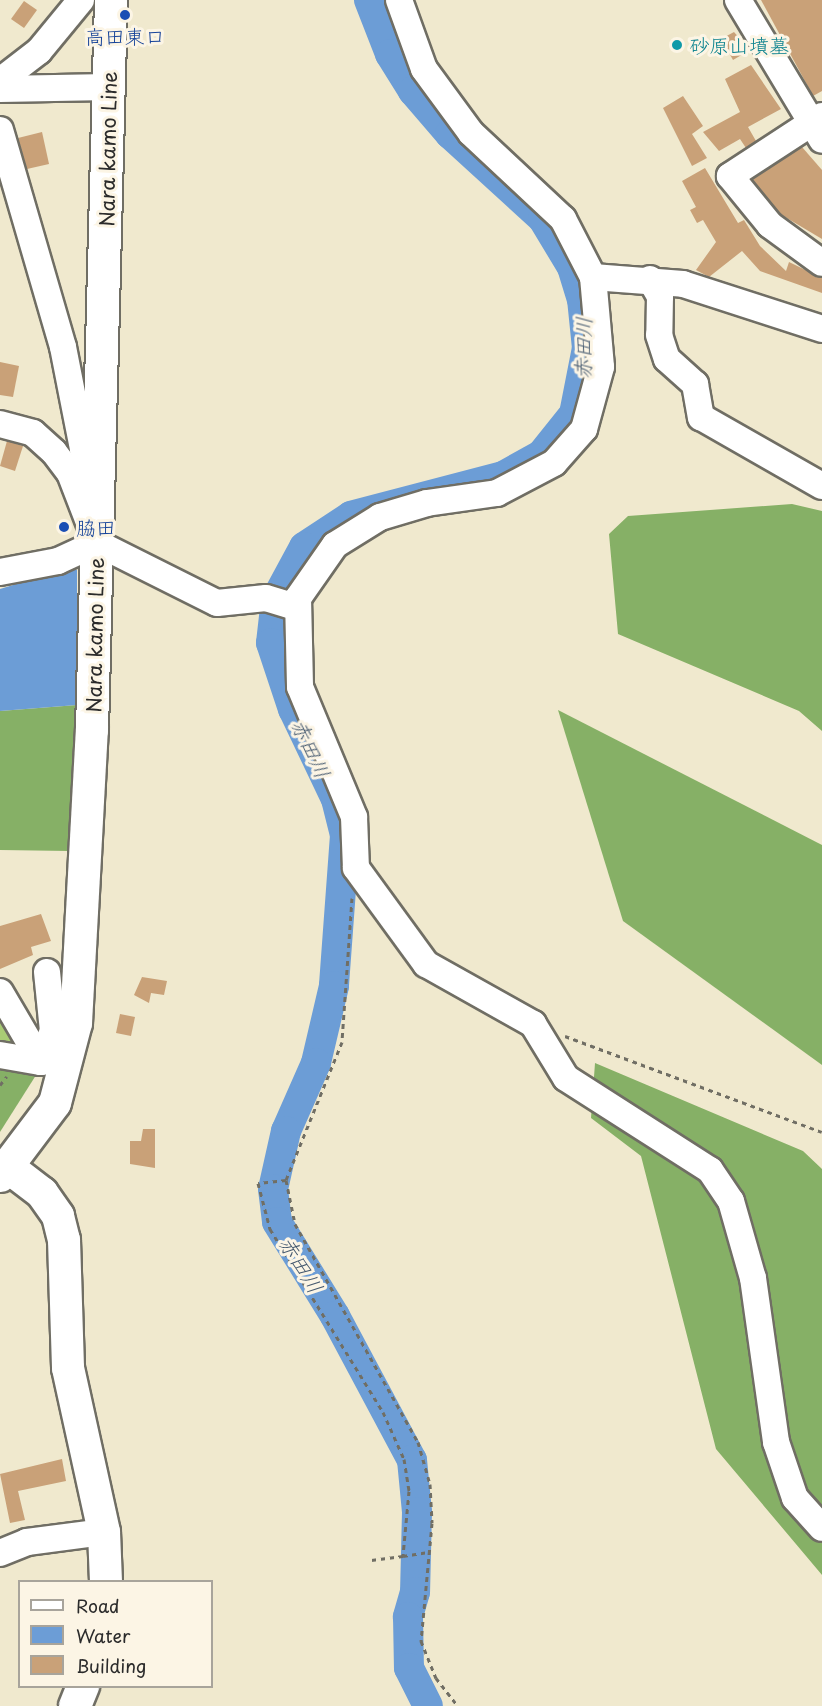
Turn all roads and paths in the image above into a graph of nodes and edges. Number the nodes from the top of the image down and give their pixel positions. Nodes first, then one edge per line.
1 (81, 0) edge
2 (111, 0) edge
3 (399, 0) edge
4 (738, 0) edge
5 (0, 81) edge
6 (109, 87) junction
7 (0, 89) edge
8 (818, 127) edge
9 (0, 130) edge
10 (822, 263) edge
11 (593, 278) junction
12 (650, 279) junction
13 (822, 329) edge
14 (0, 424) edge
15 (97, 473) junction
16 (822, 486) edge
17 (97, 543) junction
18 (0, 572) edge
19 (296, 607) junction
20 (356, 868) junction
21 (47, 972) dead end
22 (0, 992) edge
23 (533, 1024) junction
24 (65, 1027) junction
25 (0, 1055) edge
26 (41, 1062) junction
27 (822, 1132) edge
28 (4, 1172) edge
29 (286, 1180) junction
30 (822, 1528) edge
31 (104, 1532) junction
32 (0, 1552) edge
33 (426, 1552) junction
34 (403, 1555) junction
35 (371, 1560) dead end
36 (106, 1580) edge
37 (82, 1688) edge
38 (75, 1706) edge
39 (458, 1706) edge

1 - 5 street
2 - 6 main road, Nara kamo Line
3 - 11 street
4 - 8 street
6 - 7 street
6 - 15 main road, Nara kamo Line
8 - 10 street
9 - 15 street
11 - 12 street
11 - 19 street
12 - 13 street
12 - 16 street
14 - 17 street
15 - 17 main road, Nara kamo Line
17 - 18 street
17 - 19 street
17 - 24 main road, Nara kamo Line
19 - 20 street
20 - 23 street
20 - 29 path
21 - 24 street
22 - 26 street
23 - 27 path
23 - 30 street
24 - 26 street
24 - 28 main road, Nara kamo Line
25 - 26 street
28 - 31 main road
29 - 33 path
29 - 34 path
31 - 32 street
31 - 36 main road
33 - 34 path
33 - 39 path
34 - 35 path
37 - 38 main road

